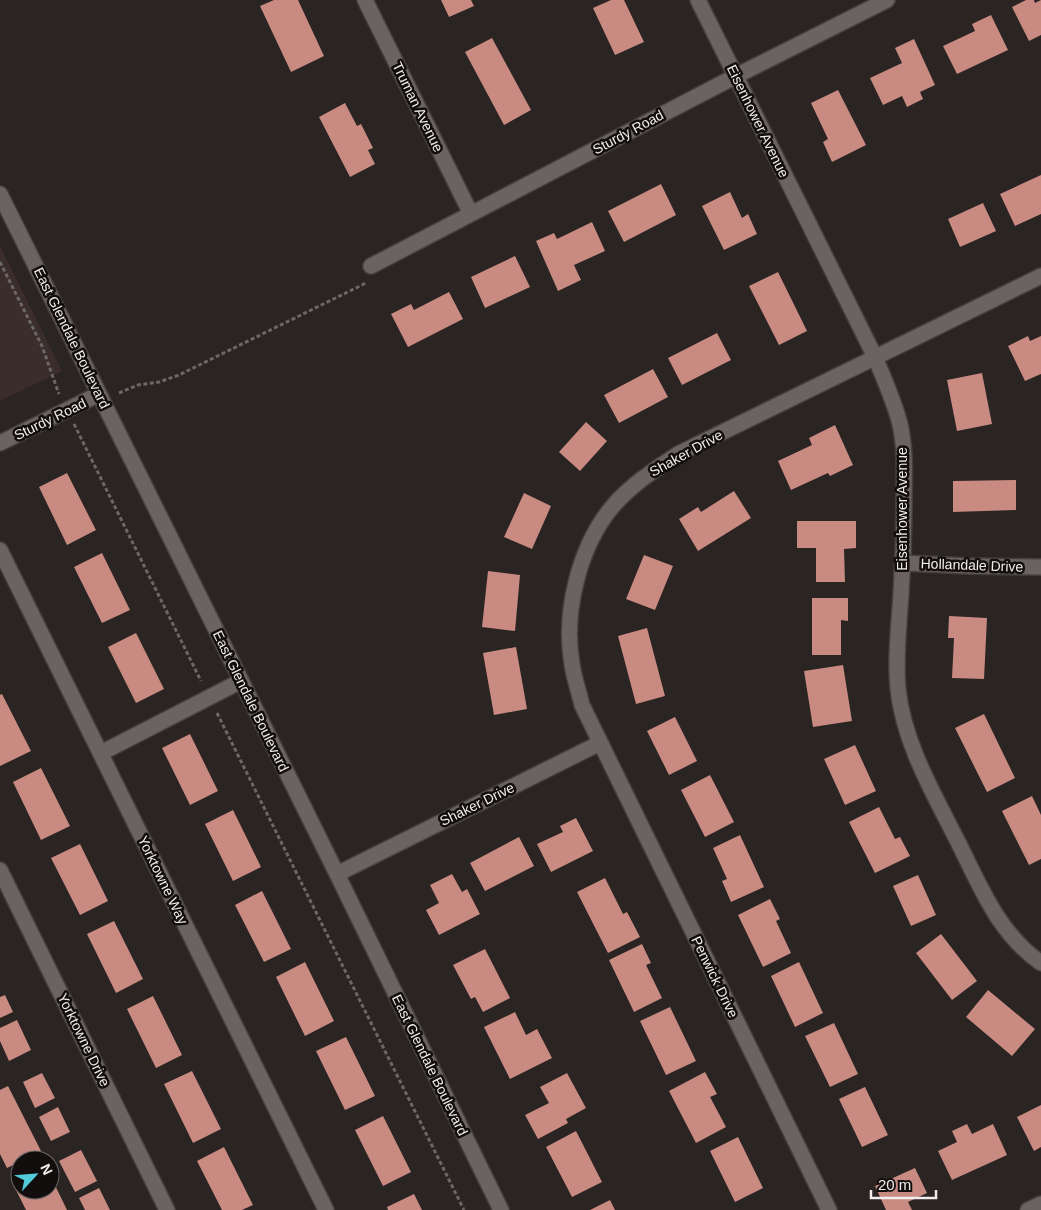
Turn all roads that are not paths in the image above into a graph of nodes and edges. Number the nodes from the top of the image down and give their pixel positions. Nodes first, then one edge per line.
1 (365, 0) edge
2 (698, 0) edge
3 (887, 0) edge
4 (736, 76) junction
5 (0, 194) edge
6 (471, 214) junction
7 (370, 266) road end
8 (1041, 276) edge
9 (875, 357) junction
10 (102, 400) junction
11 (0, 443) edge
12 (0, 550) edge
13 (903, 562) junction
14 (1041, 567) edge
15 (241, 681) junction
16 (600, 743) junction
17 (101, 753) junction
18 (0, 870) edge
19 (337, 874) junction
20 (1038, 956) edge
21 (1041, 1204) edge
22 (321, 1208) edge
23 (167, 1210) edge
24 (501, 1210) edge
25 (829, 1210) edge
26 (1028, 1210) edge

1 - 6 street, Truman Avenue
2 - 4 street, Eisenhower Avenue
3 - 4 street, Sturdy Road
4 - 6 street, Sturdy Road
4 - 9 street, Eisenhower Avenue
5 - 10 street, East Glendale Boulevard
6 - 7 street, Sturdy Road
8 - 9 street, Shaker Drive
9 - 13 street, Eisenhower Avenue
9 - 16 street, Shaker Drive
10 - 11 street, Sturdy Road
10 - 15 street, East Glendale Boulevard
12 - 17 street, Yorktowne Way
13 - 14 street, Hollandale Drive
13 - 20 street, Eisenhower Avenue
15 - 17 street
15 - 19 street, East Glendale Boulevard
16 - 19 street, Shaker Drive
16 - 25 street, Penwick Drive
17 - 22 street, Yorktowne Way
18 - 23 street, Yorktowne Drive
19 - 24 street, East Glendale Boulevard
21 - 26 street

